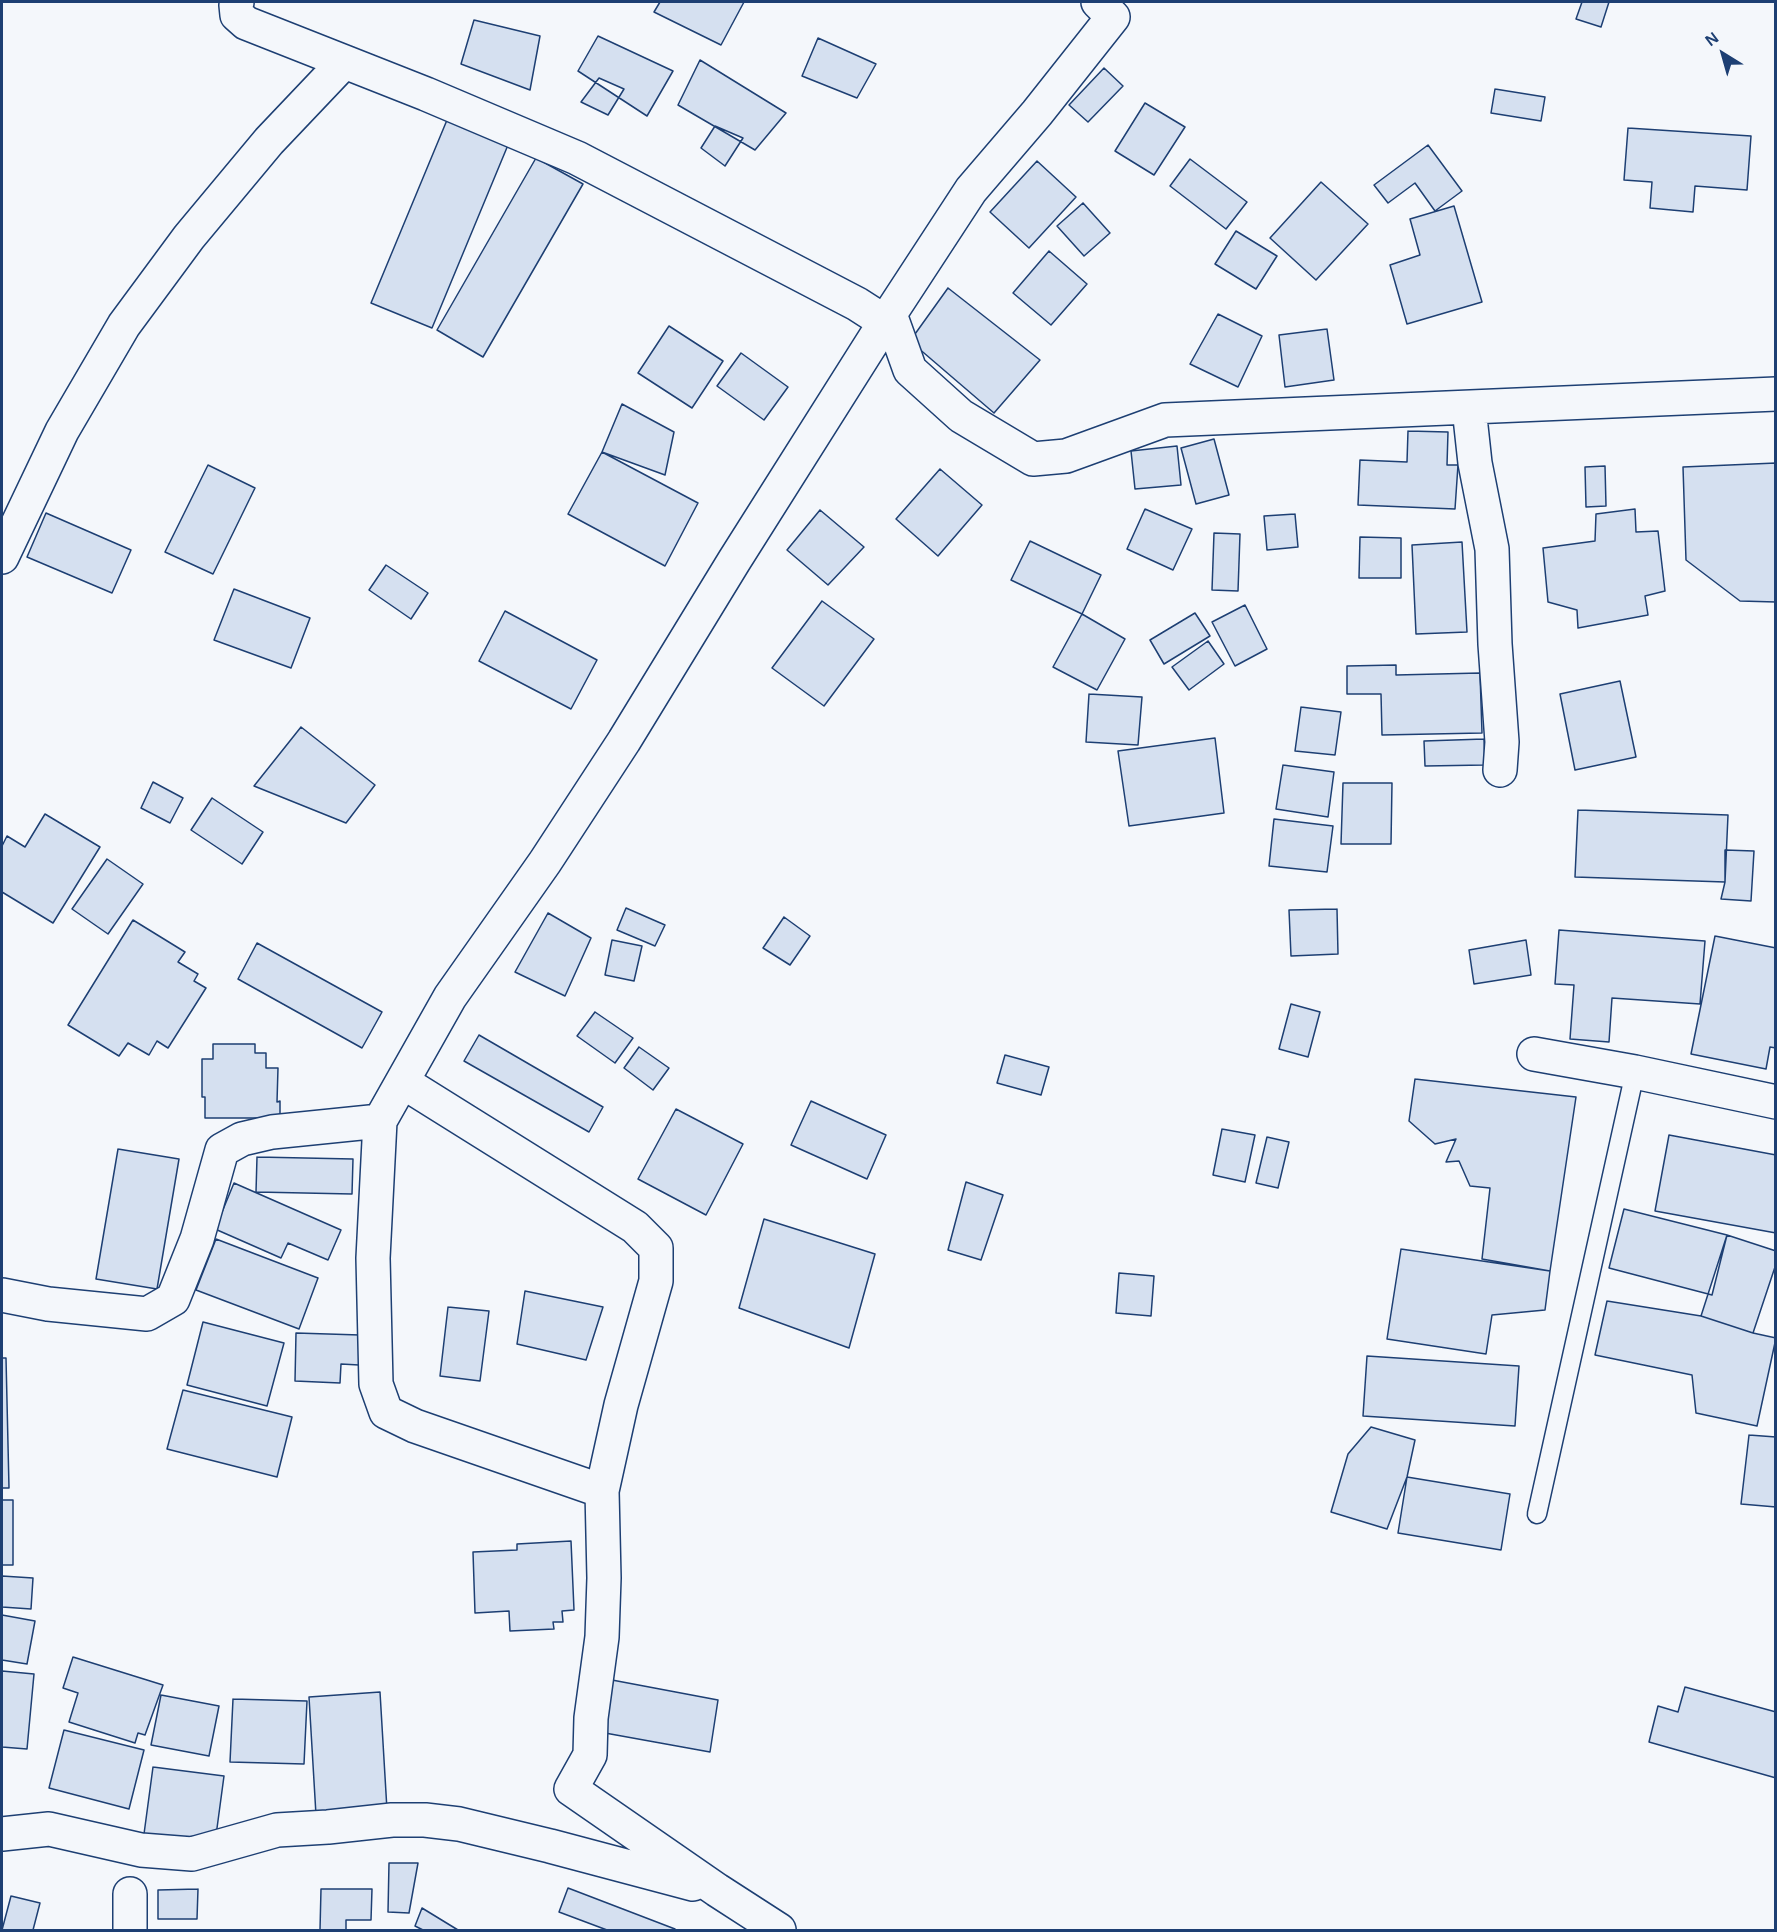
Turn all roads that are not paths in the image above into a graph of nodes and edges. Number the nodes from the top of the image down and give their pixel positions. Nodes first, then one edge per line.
1 (237, 2) edge
2 (1112, 7) edge
3 (344, 62) junction
4 (887, 318) junction
5 (1776, 394) edge
6 (1469, 408) junction
7 (2, 557) edge
8 (1500, 770) dead end
9 (1534, 1054) dead end
10 (1635, 1072) junction
11 (403, 1082) junction
12 (1776, 1102) edge
13 (380, 1121) junction
14 (2, 1295) edge
15 (602, 1491) junction
16 (1537, 1514) dead end
17 (2, 1833) edge
18 (717, 1890) junction
19 (130, 1894) dead end
20 (130, 1930) edge
21 (779, 1930) edge

1 - 3 street
2 - 4 street
3 - 4 street
3 - 7 street
4 - 6 street
4 - 11 street
5 - 6 street
6 - 8 street
9 - 10 street
10 - 12 street
10 - 16 lane
11 - 13 street
11 - 15 street
13 - 14 street
13 - 15 street
15 - 18 street
17 - 18 street
18 - 21 street
19 - 20 street

